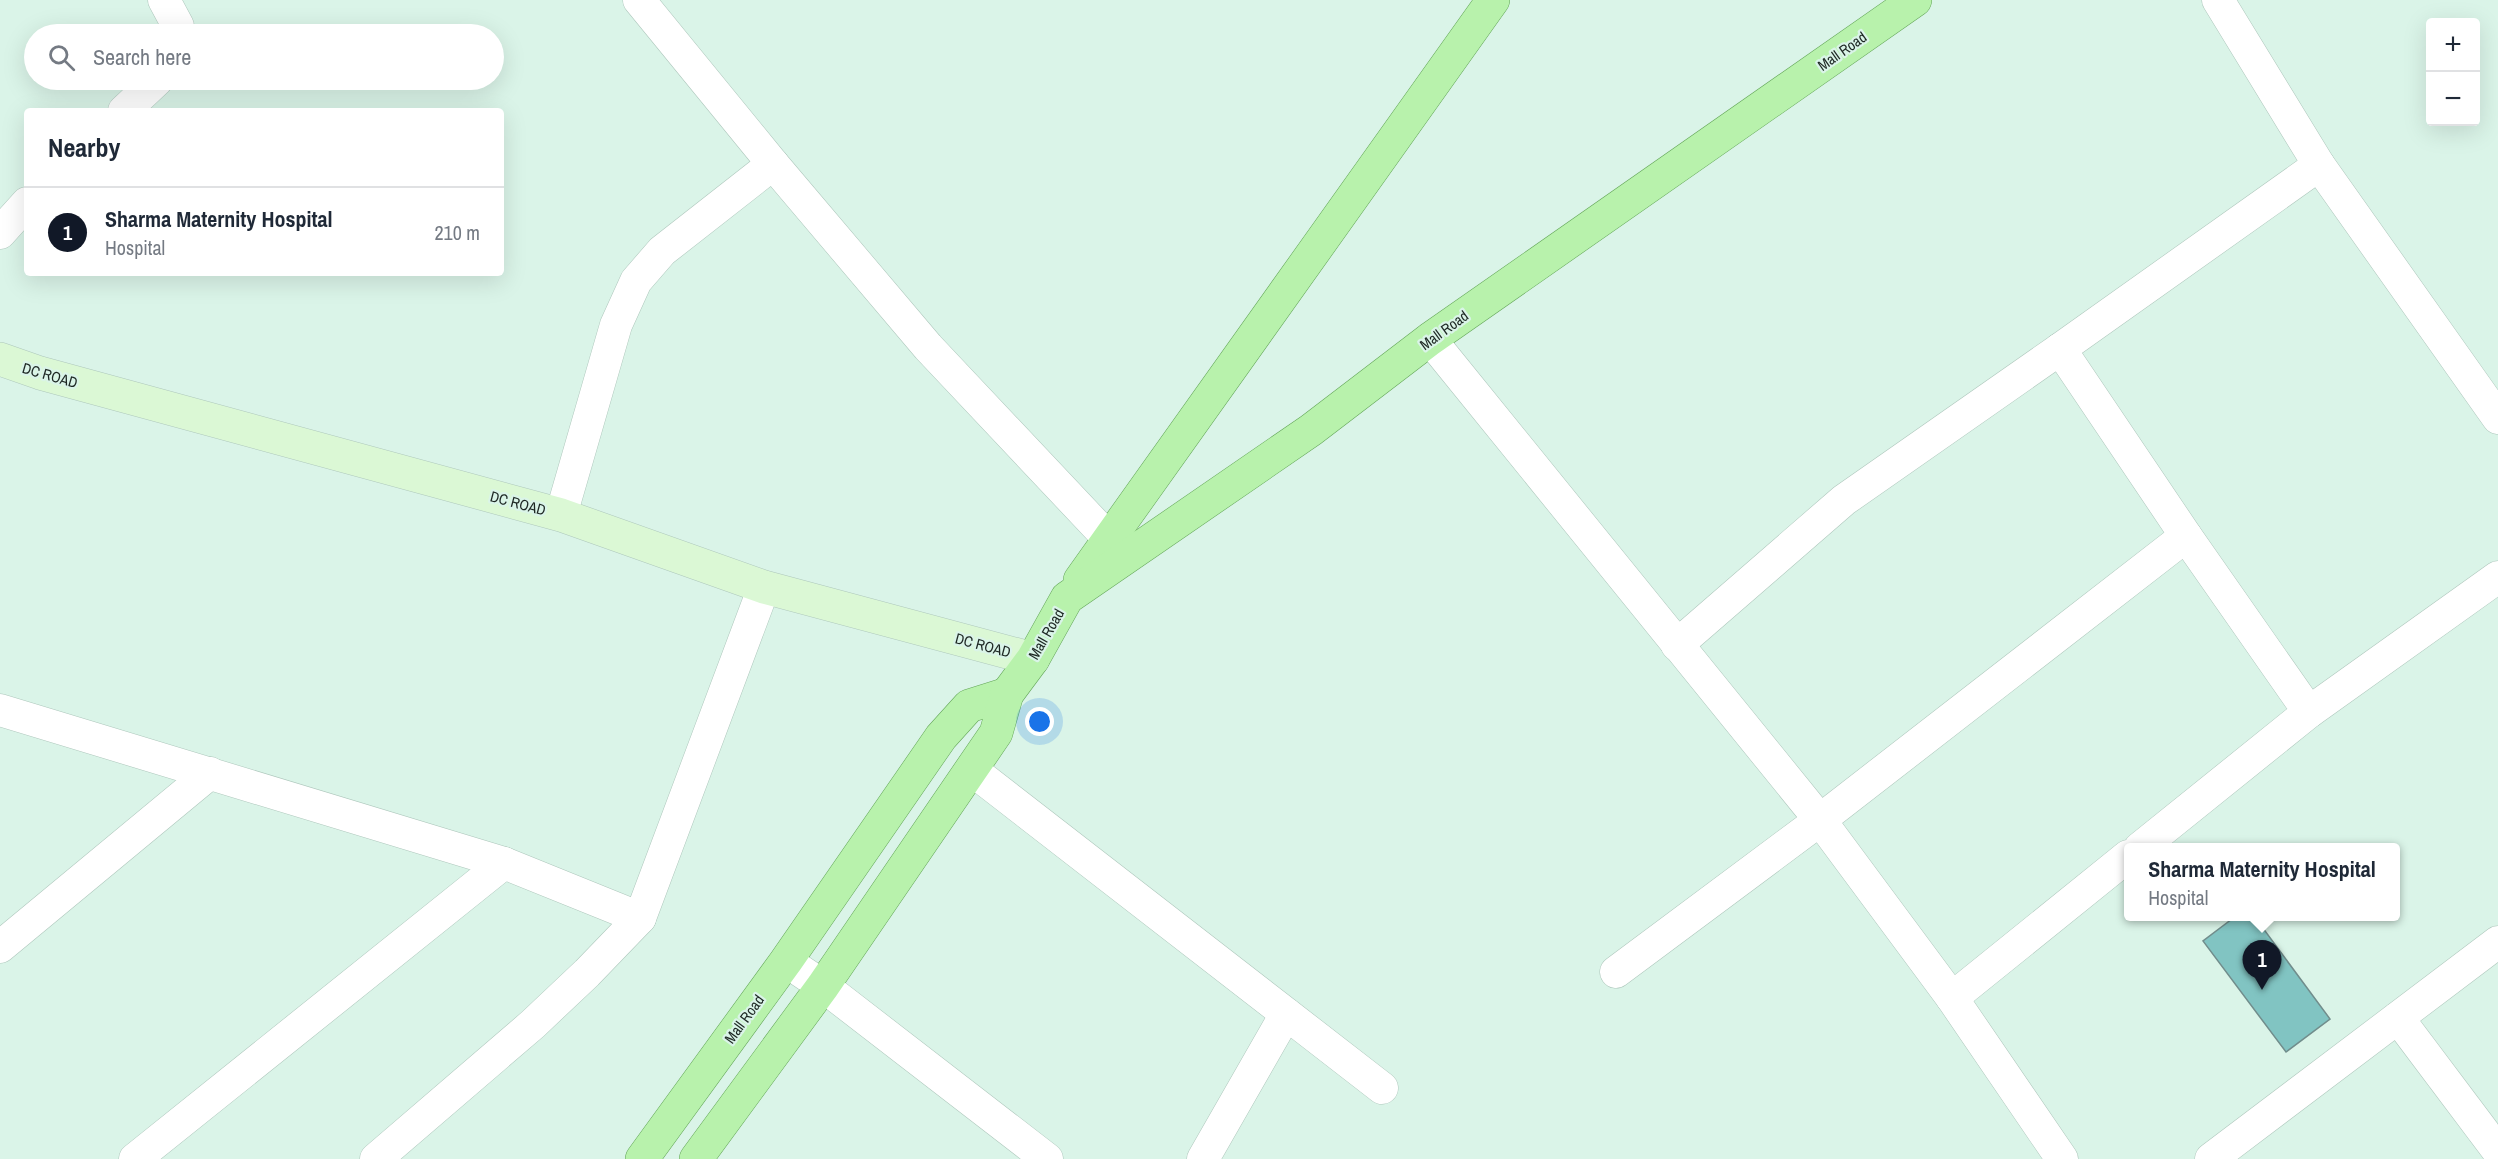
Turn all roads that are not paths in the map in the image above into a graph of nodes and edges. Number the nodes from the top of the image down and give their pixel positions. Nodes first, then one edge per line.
1 (165, 0) edge
2 (639, 0) edge
3 (1493, 0) edge
4 (1915, 0) edge
5 (2218, 0) edge
6 (177, 24) edge
7 (146, 90) edge
8 (127, 108) edge
9 (773, 164) junction
10 (2319, 165) junction
11 (24, 206) edge
12 (0, 233) edge
13 (1430, 339) junction
14 (2061, 349) junction
15 (0, 359) edge
16 (2498, 418) edge
17 (561, 515) junction
18 (2186, 536) junction
19 (1109, 539) junction
20 (2498, 577) edge
21 (764, 587) junction
22 (1067, 598) junction
23 (1677, 645) junction
24 (1033, 659) junction
25 (1007, 694) junction
26 (0, 710) edge
27 (2309, 712) junction
28 (972, 770) junction
29 (210, 773) junction
30 (1820, 820) junction
31 (2146, 843) edge
32 (2124, 859) edge
33 (504, 863) junction
34 (640, 918) junction
35 (2498, 942) edge
36 (0, 947) edge
37 (786, 961) junction
38 (1616, 972) dead end
39 (823, 986) junction
40 (1952, 998) junction
41 (1286, 1014) junction
42 (2398, 1018) junction
43 (1382, 1088) dead end
44 (2498, 1151) edge
45 (135, 1159) edge
46 (376, 1159) edge
47 (642, 1159) edge
48 (696, 1159) edge
49 (1047, 1159) edge
50 (1203, 1159) edge
51 (2062, 1159) edge
52 (2211, 1159) edge

1 - 6 street
2 - 9 street
3 - 19 main road
4 - 13 main road, Mall Road
5 - 10 street
7 - 8 street
9 - 17 street
9 - 19 street
10 - 14 street
10 - 16 street
11 - 12 street
13 - 22 main road, Mall Road
13 - 23 street
14 - 18 street
14 - 23 street
15 - 17 street, DC ROAD
17 - 21 street, DC ROAD
18 - 27 street
18 - 30 street
19 - 22 main road
20 - 27 street
21 - 24 street, DC ROAD
21 - 34 street
22 - 24 main road, Mall Road
23 - 30 street
24 - 25 main road, Mall Road
25 - 28 main road, Mall Road
25 - 37 main road, Mall Road
26 - 29 street
27 - 31 street
28 - 39 main road, Mall Road
28 - 41 street
29 - 33 street
29 - 36 street
30 - 38 street
30 - 40 street
32 - 40 street
33 - 34 street
33 - 45 street
34 - 46 street
35 - 42 street
37 - 39 street
37 - 47 main road, Mall Road
39 - 48 main road, Mall Road
39 - 49 street
40 - 51 street
41 - 43 street
41 - 50 street
42 - 44 street
42 - 52 street

